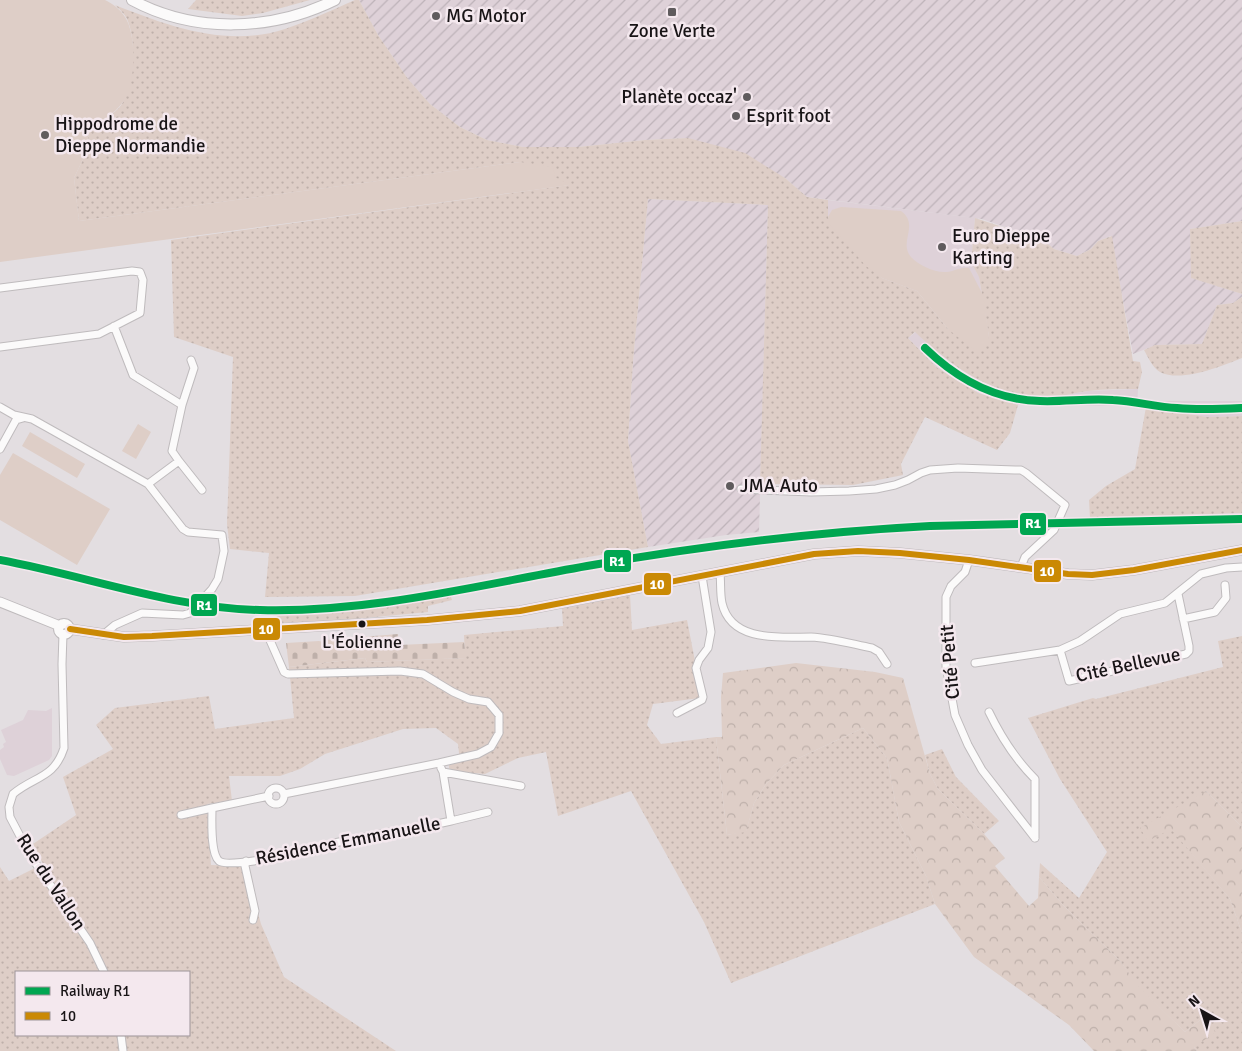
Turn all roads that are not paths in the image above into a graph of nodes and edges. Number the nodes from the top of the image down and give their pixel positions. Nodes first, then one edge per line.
1 (132, 0) edge
2 (331, 2) edge
3 (0, 288) edge
4 (114, 326) junction
5 (0, 347) edge
6 (191, 360) dead end
7 (182, 405) junction
8 (0, 407) edge
9 (26, 417) junction
10 (0, 449) edge
11 (179, 461) junction
12 (148, 484) junction
13 (741, 489) dead end
14 (202, 490) dead end
15 (1242, 550) edge
16 (969, 560) junction
17 (1021, 567) junction
18 (1242, 567) edge
19 (720, 573) junction
20 (702, 576) junction
21 (1225, 585) dead end
22 (1178, 594) junction
23 (0, 602) edge
24 (1183, 619) junction
25 (265, 629) junction
26 (64, 630) junction
27 (103, 635) junction
28 (1060, 650) junction
29 (975, 663) dead end
30 (887, 664) dead end
31 (677, 712) dead end
32 (989, 712) dead end
33 (439, 763) junction
34 (443, 772) junction
35 (521, 786) dead end
36 (284, 794) junction
37 (269, 796) junction
38 (212, 808) junction
39 (488, 812) dead end
40 (181, 815) dead end
41 (451, 820) junction
42 (246, 861) junction
43 (253, 920) dead end
44 (104, 971) edge
45 (121, 1036) edge
46 (123, 1051) edge

1 - 2 main road
3 - 4 street
4 - 5 street
4 - 7 street
6 - 7 street
7 - 11 street
8 - 9 street
9 - 10 street
9 - 12 street
11 - 12 street
11 - 14 street
12 - 27 street
13 - 17 street
15 - 17 main road
16 - 17 main road
16 - 19 main road
16 - 32 street, Cité Petit
18 - 22 street, Cité Bellevue
19 - 20 main road
19 - 30 street
20 - 25 main road
20 - 31 street
21 - 24 street
22 - 24 street, Cité Bellevue
22 - 28 street, Cité Bellevue
23 - 26 main road
24 - 28 street, Cité Bellevue
25 - 27 main road
25 - 33 street
26 - 27 main road
26 - 44 street, Rue du Vallon
28 - 29 street, Cité Bellevue
33 - 34 street, Résidence Emmanuelle
33 - 36 street
34 - 35 street
34 - 41 street, Résidence Emmanuelle
36 - 37 street
36 - 37 street
37 - 38 street
38 - 40 street
38 - 42 street, Résidence Emmanuelle
39 - 41 street, Résidence Emmanuelle
41 - 42 street, Résidence Emmanuelle
42 - 43 street, Résidence Emmanuelle
45 - 46 street

